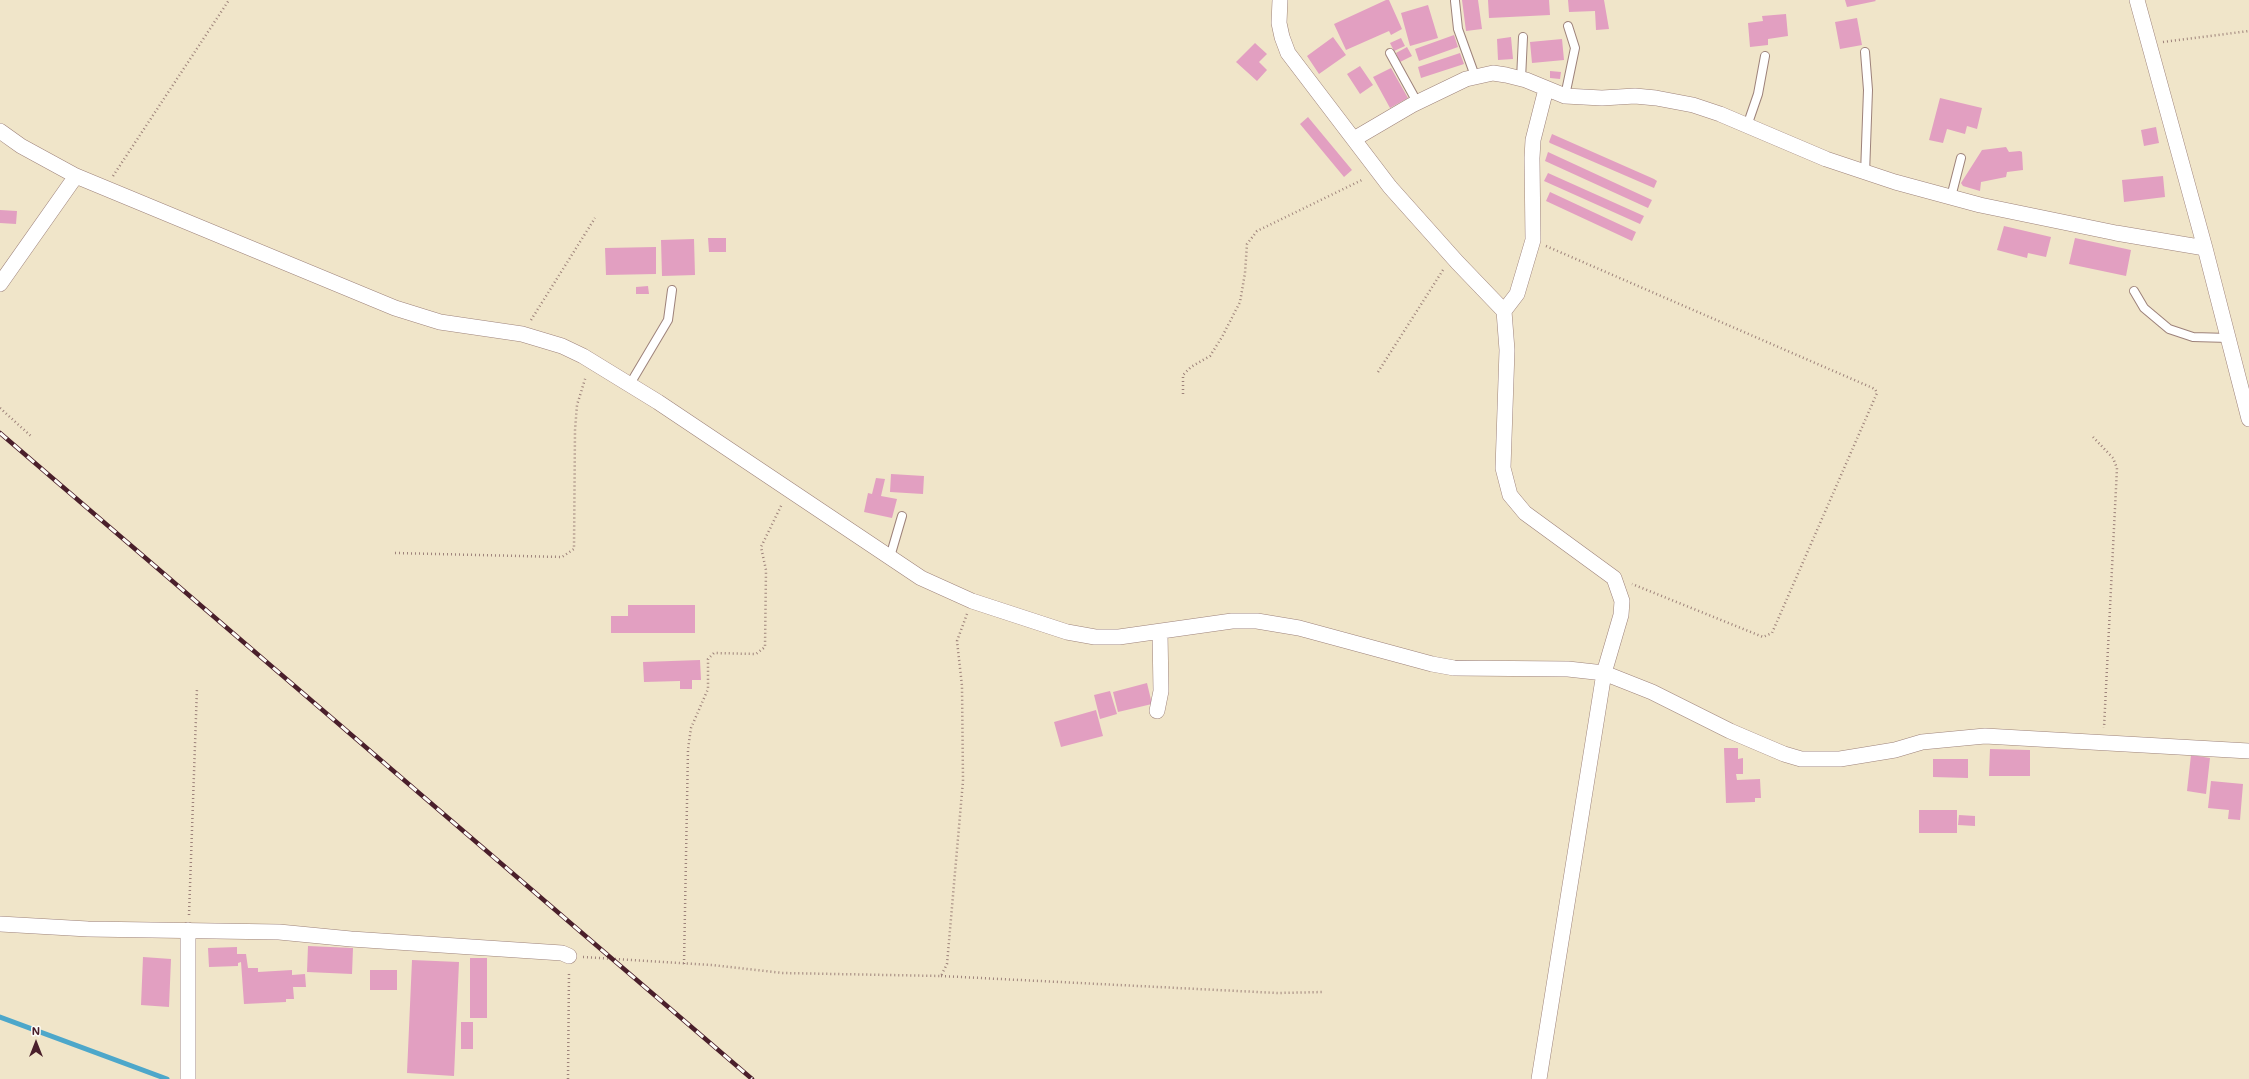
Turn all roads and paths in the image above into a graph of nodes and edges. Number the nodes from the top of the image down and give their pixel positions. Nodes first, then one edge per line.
1 (229, 0) edge
2 (1280, 0) edge
3 (2137, 0) edge
4 (1455, 2) dead end
5 (1568, 26) dead end
6 (2249, 31) edge
7 (1523, 37) dead end
8 (2149, 43) junction
9 (1865, 52) dead end
10 (1390, 53) dead end
11 (1765, 56) dead end
12 (1475, 76) junction
13 (1521, 79) junction
14 (1546, 89) junction
15 (1565, 96) junction
16 (1417, 102) junction
17 (1747, 126) junction
18 (0, 131) edge
19 (1354, 139) junction
20 (1961, 158) dead end
21 (1378, 172) junction
22 (1865, 174) junction
23 (76, 176) junction
24 (105, 188) junction
25 (1951, 197) junction
26 (595, 218) dead end
27 (1533, 240) junction
28 (2205, 248) junction
29 (1452, 256) junction
30 (0, 284) edge
31 (672, 290) dead end
32 (2134, 291) dead end
33 (1504, 310) junction
34 (522, 334) junction
35 (2229, 338) junction
36 (591, 361) junction
37 (1378, 372) dead end
38 (630, 384) junction
39 (1183, 394) dead end
40 (0, 408) edge
41 (2249, 418) edge
42 (32, 437) dead end
43 (2093, 437) dead end
44 (790, 490) junction
45 (902, 516) dead end
46 (396, 553) dead end
47 (890, 558) junction
48 (1614, 578) junction
49 (972, 601) junction
50 (1160, 633) junction
51 (1604, 673) junction
52 (197, 688) dead end
53 (1157, 711) dead end
54 (2103, 743) junction
55 (2249, 751) edge
56 (0, 924) edge
57 (188, 930) junction
58 (569, 956) junction
59 (684, 964) junction
60 (941, 976) junction
61 (1323, 992) dead end
62 (188, 1079) edge
63 (568, 1079) edge
64 (1539, 1079) edge

1 - 24 path
2 - 19 street
3 - 8 street
4 - 12 lane
5 - 15 lane
6 - 8 path
7 - 13 lane
8 - 28 street
9 - 22 lane
10 - 16 lane
11 - 17 lane
12 - 13 street
12 - 16 street
13 - 14 street
14 - 15 street
14 - 27 street
15 - 17 street
16 - 19 street
17 - 22 street
18 - 23 street
19 - 21 street
20 - 25 lane
21 - 29 street
21 - 39 path
22 - 25 street
23 - 24 street
23 - 30 street
24 - 34 street
25 - 28 street
26 - 34 path
27 - 33 street
27 - 48 path
28 - 35 street
29 - 33 street
29 - 37 path
31 - 38 lane
32 - 35 lane
33 - 48 street
34 - 36 street
35 - 41 street
36 - 38 street
36 - 46 path
38 - 44 street
40 - 42 path
43 - 54 path
44 - 47 street
44 - 59 path
45 - 47 lane
47 - 49 street
48 - 51 street
49 - 50 street
49 - 60 path
50 - 51 street
50 - 53 street
51 - 54 street
51 - 64 street
52 - 57 path
54 - 55 street
56 - 57 street
57 - 58 street
57 - 62 street
58 - 59 path
58 - 63 path
59 - 60 path
60 - 61 path

